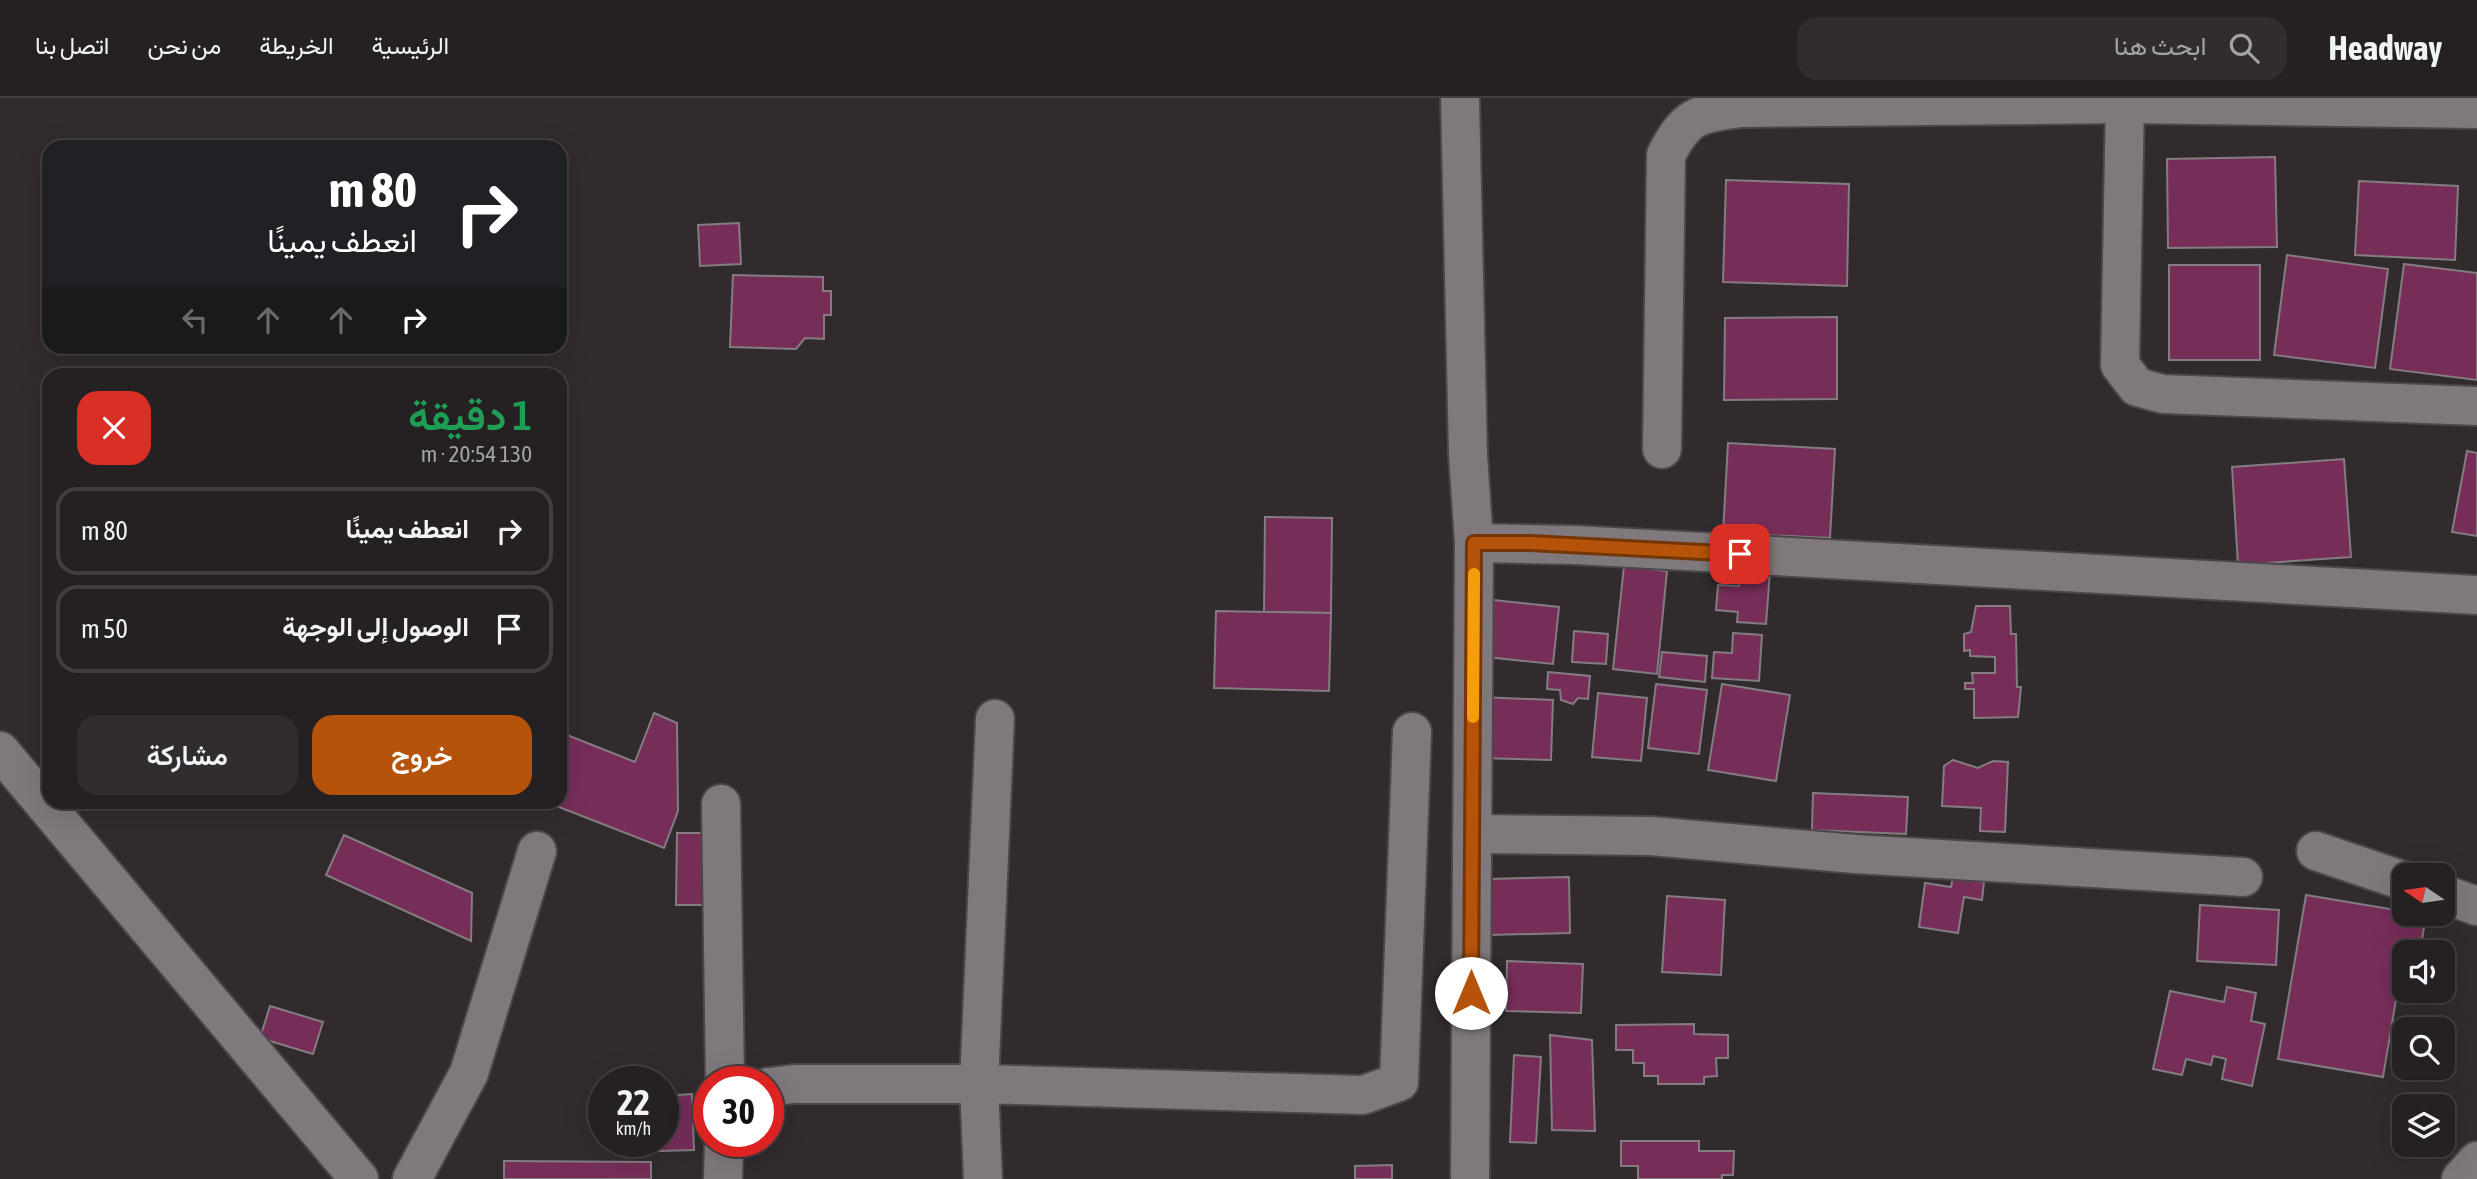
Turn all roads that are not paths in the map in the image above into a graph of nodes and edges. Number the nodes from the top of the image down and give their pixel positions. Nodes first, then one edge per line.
1 (1460, 98) edge
2 (2126, 101) edge
3 (2477, 109) edge
4 (2477, 406) edge
5 (1662, 449) dead end
6 (1474, 543) junction
7 (2477, 595) edge
8 (995, 719) dead end
9 (1412, 732) dead end
10 (7, 770) edge
11 (721, 804) dead end
12 (1472, 834) junction
13 (537, 851) dead end
14 (2316, 851) dead end
15 (2243, 877) dead end
16 (2392, 877) edge
17 (2455, 898) edge
18 (2477, 906) edge
19 (725, 1066) edge
20 (979, 1084) junction
21 (784, 1085) edge
22 (724, 1157) edge
23 (2477, 1161) edge
24 (359, 1179) edge
25 (412, 1179) edge
26 (723, 1179) edge
27 (983, 1179) edge
28 (1470, 1179) edge
29 (2460, 1179) edge

1 - 6 street
2 - 3 street
2 - 4 street
2 - 5 street
6 - 7 street
6 - 12 street
8 - 20 street
9 - 20 street
10 - 24 street
11 - 19 street
12 - 15 street
12 - 28 street
13 - 25 street
14 - 16 street
17 - 18 street
20 - 21 street
20 - 27 street
22 - 26 street
23 - 29 street

